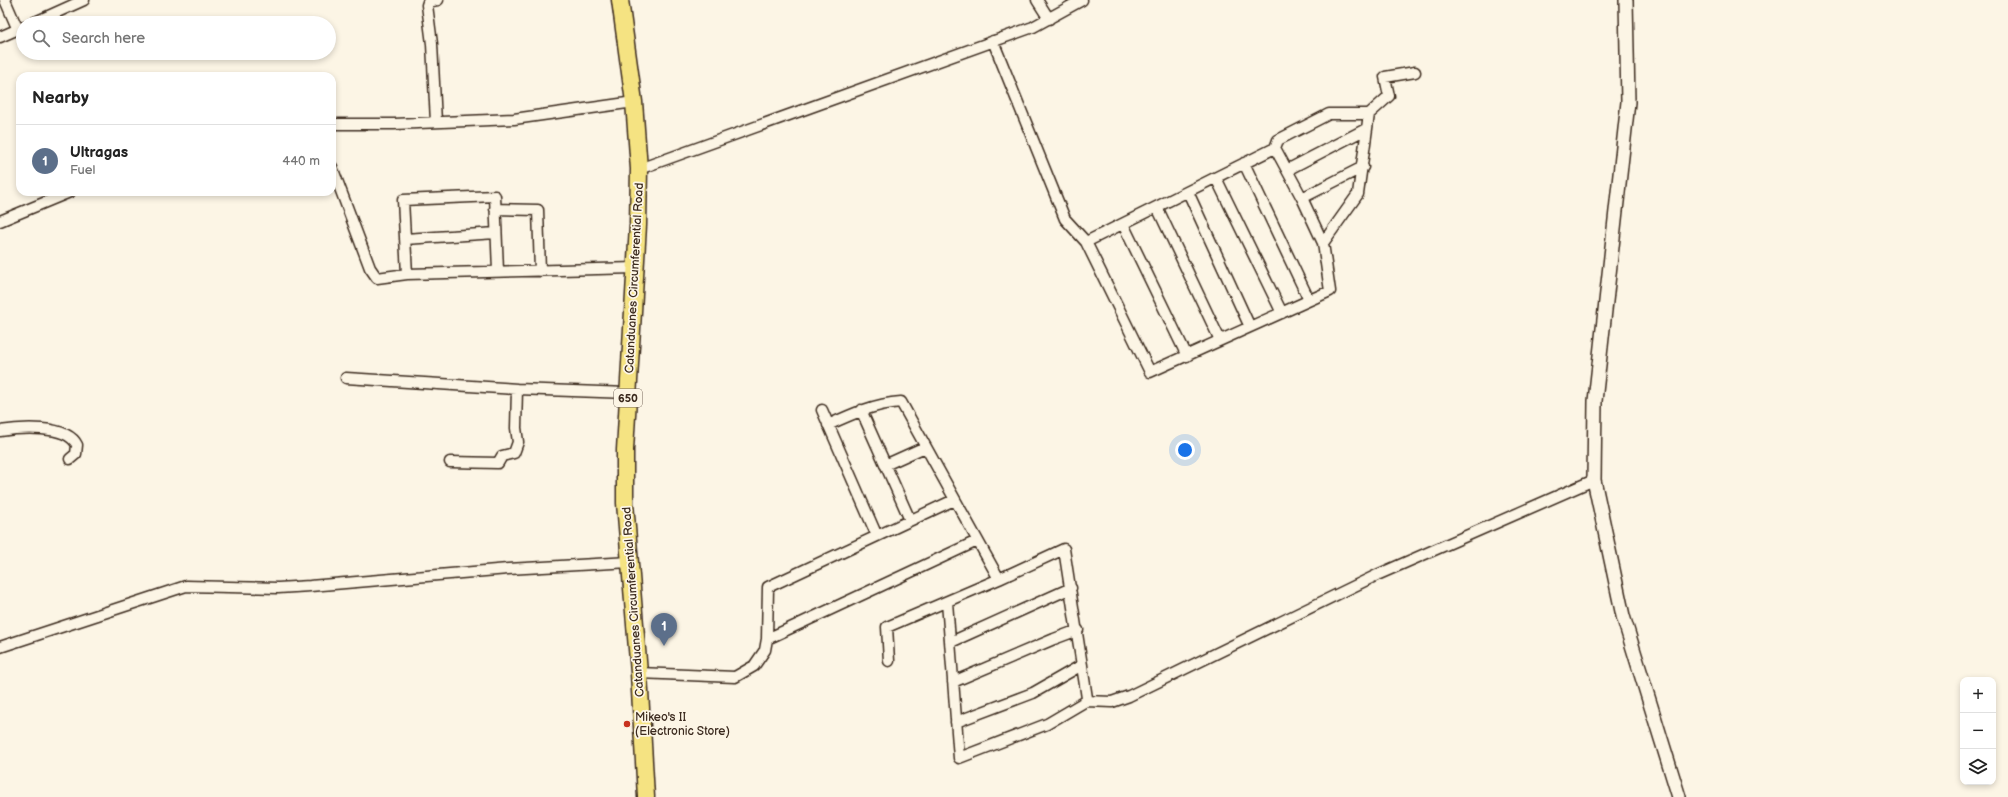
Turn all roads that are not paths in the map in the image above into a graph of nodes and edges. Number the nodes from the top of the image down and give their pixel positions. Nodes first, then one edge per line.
1 (5, 0) edge
2 (84, 0) edge
3 (438, 0) edge
4 (620, 0) edge
5 (1037, 0) edge
6 (1082, 0) edge
7 (1626, 0) edge
8 (49, 16) edge
9 (1049, 19) junction
10 (16, 21) edge
11 (16, 30) edge
12 (0, 37) edge
13 (993, 41) junction
14 (1415, 72) dead end
15 (634, 102) junction
16 (1370, 114) junction
17 (436, 122) junction
18 (336, 124) edge
19 (1366, 129) junction
20 (1275, 148) junction
21 (1244, 163) junction
22 (1363, 167) junction
23 (639, 169) junction
24 (1287, 170) junction
25 (336, 178) edge
26 (1216, 178) junction
27 (1188, 192) junction
28 (60, 196) edge
29 (1302, 198) junction
30 (1157, 207) junction
31 (496, 209) junction
32 (0, 220) edge
33 (1123, 224) junction
34 (496, 233) junction
35 (406, 239) junction
36 (1086, 242) junction
37 (1324, 243) junction
38 (635, 268) junction
39 (540, 270) junction
40 (498, 271) junction
41 (406, 274) junction
42 (1309, 300) junction
43 (1282, 313) junction
44 (1250, 327) junction
45 (1220, 340) junction
46 (1187, 356) junction
47 (346, 378) dead end
48 (517, 389) junction
49 (628, 393) junction
50 (822, 410) dead end
51 (861, 410) junction
52 (828, 425) junction
53 (0, 431) edge
54 (925, 447) junction
55 (70, 459) dead end
56 (450, 462) dead end
57 (885, 465) junction
58 (1594, 480) junction
59 (954, 500) junction
60 (910, 520) junction
61 (877, 536) junction
62 (977, 541) junction
63 (630, 562) junction
64 (999, 579) junction
65 (1071, 588) junction
66 (947, 602) junction
67 (1078, 630) junction
68 (767, 638) junction
69 (951, 642) junction
70 (0, 647) edge
71 (889, 661) dead end
72 (1082, 665) junction
73 (639, 673) junction
74 (953, 682) junction
75 (1086, 701) junction
76 (956, 722) junction
77 (646, 797) edge
78 (1679, 797) edge

1 - 10 street
2 - 8 street
3 - 17 street
4 - 15 main road, Catanduanes Circumferential Road / 650
5 - 9 street
6 - 9 street
7 - 58 street
9 - 13 street
11 - 12 street
13 - 23 street
13 - 36 street
14 - 16 street
15 - 17 street
15 - 23 main road, Catanduanes Circumferential Road / 650
16 - 19 street
16 - 20 street
17 - 18 street
19 - 22 street
19 - 24 street
20 - 21 street
20 - 24 street
21 - 26 street
21 - 42 street
22 - 29 street
22 - 37 street
23 - 38 main road, Catanduanes Circumferential Road / 650
24 - 29 street
25 - 41 street
26 - 27 street
26 - 43 street
27 - 30 street
27 - 44 street
28 - 32 street
29 - 37 street
30 - 33 street
30 - 45 street
31 - 34 street
31 - 35 street
31 - 39 street
33 - 36 street
33 - 46 street
34 - 35 street
34 - 40 street
35 - 41 street
36 - 46 street
37 - 42 street
38 - 39 street
38 - 49 main road, Catanduanes Circumferential Road / 650
39 - 40 street
40 - 41 street
42 - 43 street
43 - 44 street
44 - 45 street
45 - 46 street
47 - 48 street
48 - 49 street
48 - 56 street
49 - 63 main road, Catanduanes Circumferential Road / 650
50 - 52 street
51 - 52 street
51 - 54 street
51 - 57 street
52 - 61 street
53 - 55 street
54 - 57 street
54 - 59 street
57 - 60 street
58 - 75 street
58 - 78 street
59 - 60 street
59 - 62 street
60 - 61 street
61 - 68 street
62 - 64 street
62 - 68 street
63 - 70 street
63 - 73 main road, Catanduanes Circumferential Road / 650
64 - 65 street
64 - 66 street
65 - 67 street
65 - 69 street
66 - 69 street
66 - 71 street
67 - 72 street
67 - 74 street
68 - 73 street
69 - 74 street
72 - 75 street
72 - 76 street
73 - 77 main road, Catanduanes Circumferential Road / 650
74 - 76 street
75 - 76 street

